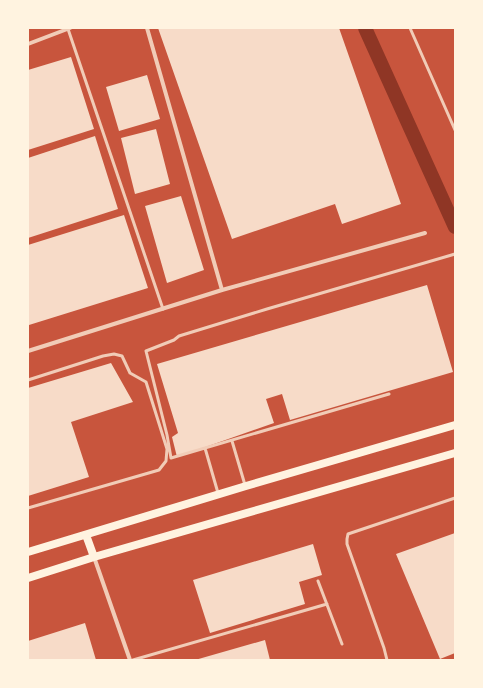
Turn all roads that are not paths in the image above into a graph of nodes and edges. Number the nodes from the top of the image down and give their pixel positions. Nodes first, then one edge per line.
1 (69, 28) edge
2 (147, 28) edge
3 (410, 28) edge
4 (28, 44) edge
5 (455, 130) edge
6 (425, 233) dead end
7 (455, 254) edge
8 (222, 290) junction
9 (163, 309) junction
10 (28, 351) edge
11 (28, 380) edge
12 (389, 394) dead end
13 (455, 425) edge
14 (232, 441) junction
15 (205, 448) junction
16 (455, 453) edge
17 (246, 486) junction
18 (218, 495) junction
19 (455, 498) edge
20 (28, 508) edge
21 (86, 535) junction
22 (28, 552) edge
23 (94, 557) junction
24 (28, 578) edge
25 (318, 581) dead end
26 (327, 604) junction
27 (342, 644) dead end
28 (131, 660) edge
29 (387, 660) edge

1 - 4 street
1 - 9 lane
2 - 8 street
3 - 5 lane
6 - 8 street
7 - 15 lane
8 - 9 street
9 - 10 street
11 - 20 lane
12 - 14 lane
13 - 17 main road
14 - 15 lane
14 - 17 lane
15 - 18 lane
16 - 23 main road
17 - 18 main road
18 - 21 main road
19 - 29 lane
21 - 22 main road
21 - 23 main road
23 - 24 main road
23 - 28 street
25 - 26 lane
26 - 27 lane
26 - 28 lane

